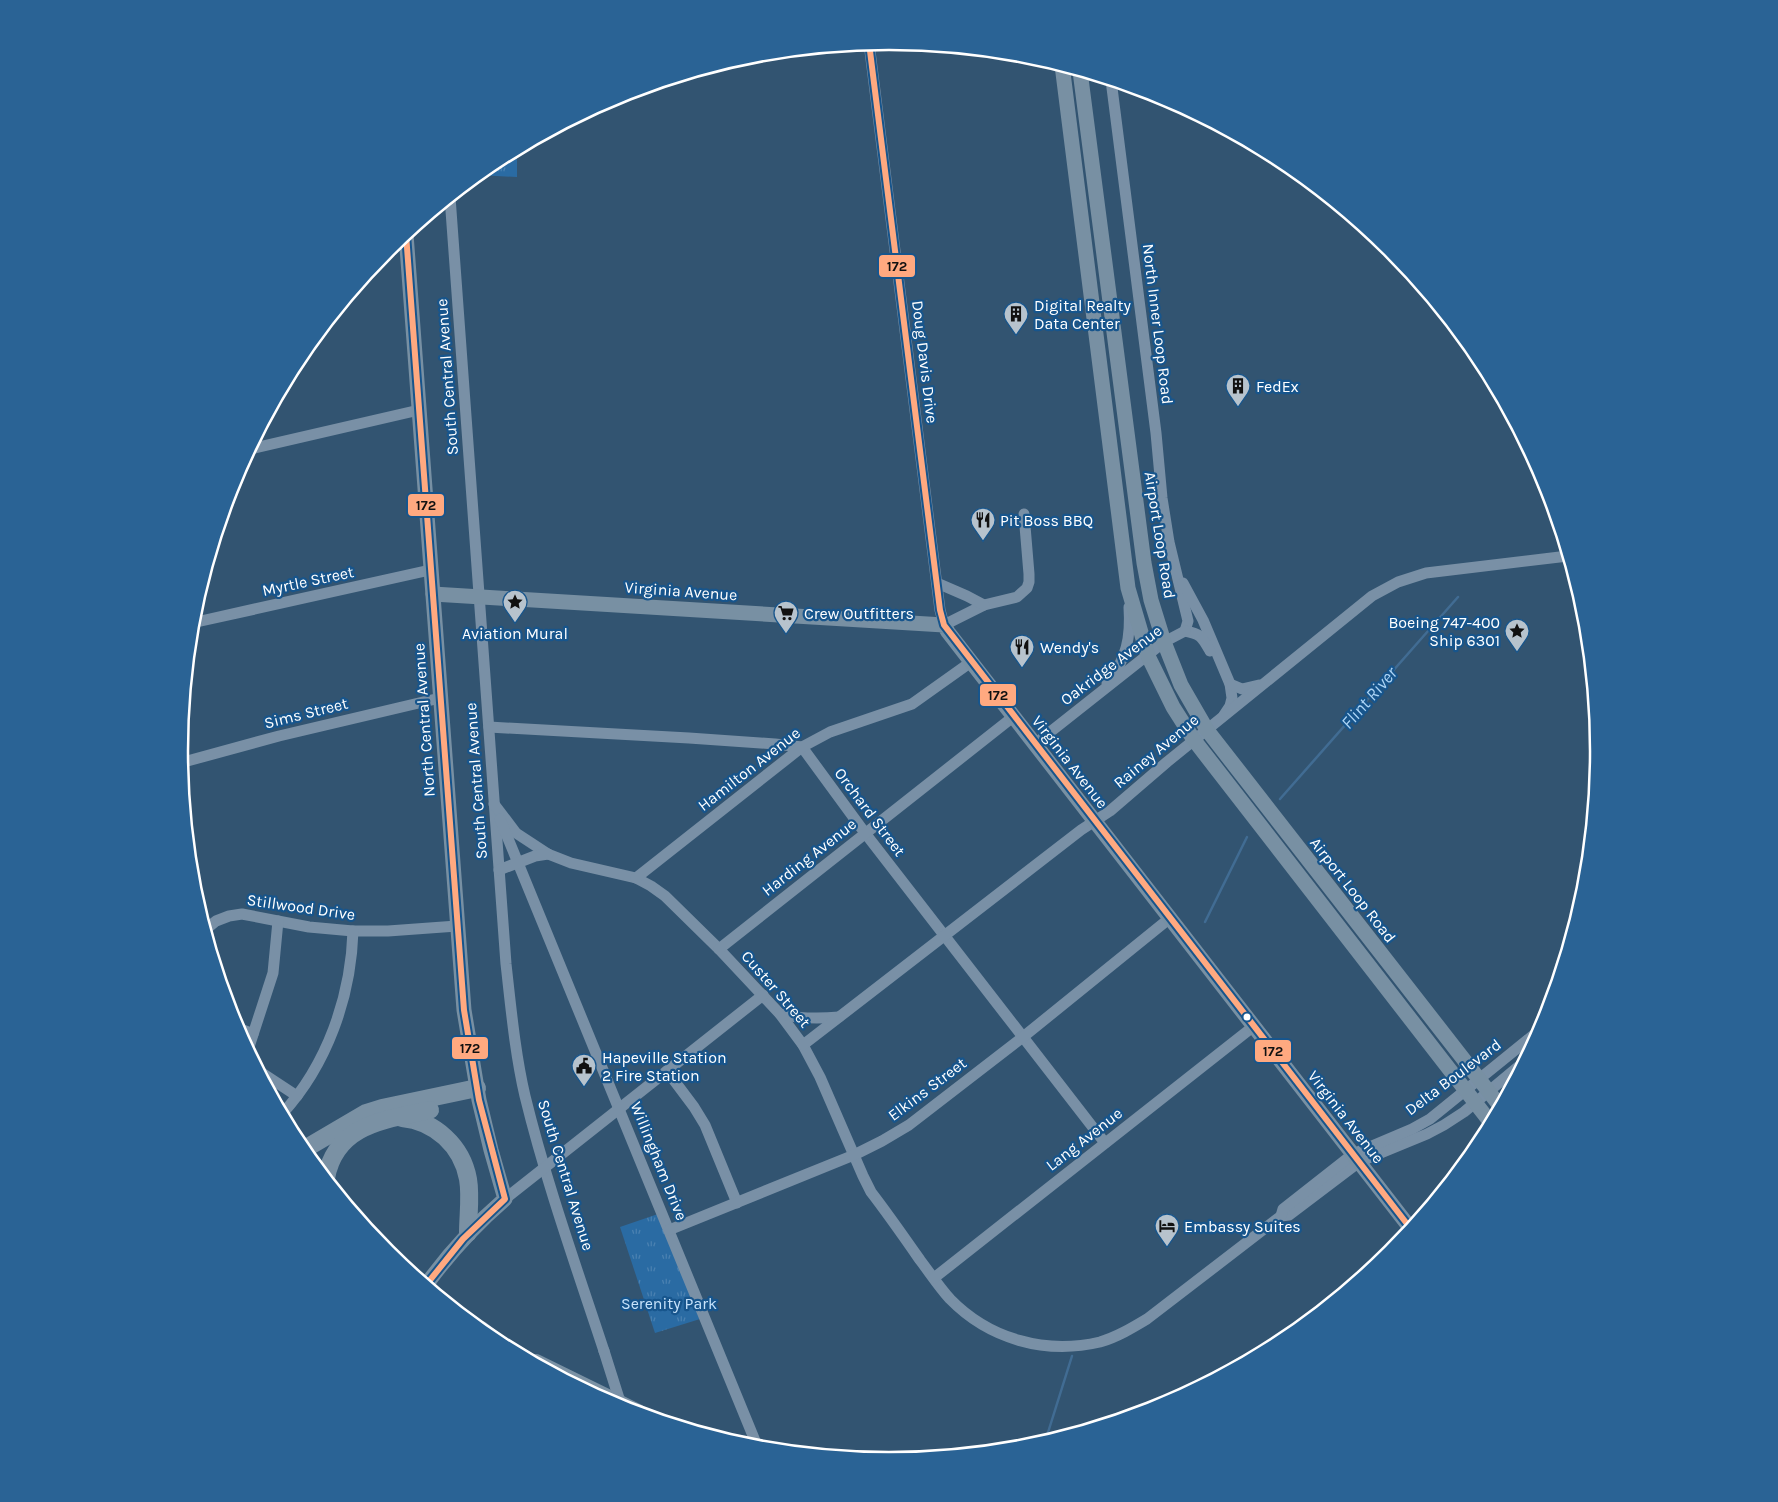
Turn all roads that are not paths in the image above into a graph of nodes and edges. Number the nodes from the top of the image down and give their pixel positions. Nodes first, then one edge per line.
1 (870, 51) edge
2 (1063, 72) edge
3 (1081, 77) edge
4 (1112, 86) edge
5 (451, 204) edge
6 (407, 243) edge
7 (419, 410) junction
8 (257, 447) edge
9 (1024, 514) dead end
10 (1562, 557) edge
11 (430, 570) junction
12 (1176, 571) junction
13 (937, 583) junction
14 (1128, 588) junction
15 (433, 594) junction
16 (479, 596) junction
17 (984, 606) junction
18 (200, 621) edge
19 (944, 625) junction
20 (1185, 631) junction
21 (1164, 642) junction
22 (1148, 656) junction
23 (971, 662) junction
24 (1230, 684) junction
25 (1263, 684) junction
26 (440, 698) junction
27 (1092, 700) junction
28 (1013, 716) junction
29 (1223, 718) junction
30 (489, 727) junction
31 (1207, 730) junction
32 (1194, 740) junction
33 (1035, 744) junction
34 (802, 747) junction
35 (188, 761) edge
36 (494, 804) junction
37 (1094, 821) junction
38 (865, 833) junction
39 (548, 854) junction
40 (518, 863) junction
41 (499, 870) junction
42 (636, 878) junction
43 (1170, 918) junction
44 (278, 921) junction
45 (210, 926) edge
46 (457, 926) junction
47 (353, 931) junction
48 (944, 935) junction
49 (719, 949) junction
50 (763, 995) junction
51 (780, 1014) junction
52 (839, 1017) junction
53 (1254, 1026) junction
54 (247, 1031) edge
55 (253, 1034) junction
56 (1023, 1037) junction
57 (251, 1041) edge
58 (1526, 1044) edge
59 (803, 1045) junction
60 (1514, 1068) edge
61 (667, 1071) junction
62 (269, 1078) edge
63 (1483, 1086) junction
64 (478, 1094) junction
65 (297, 1096) junction
66 (1469, 1097) junction
67 (1496, 1102) edge
68 (287, 1108) edge
69 (620, 1108) junction
70 (1486, 1117) edge
71 (394, 1118) junction
72 (1105, 1143) junction
73 (310, 1146) edge
74 (854, 1155) junction
75 (1356, 1158) junction
76 (544, 1168) junction
77 (328, 1171) edge
78 (505, 1199) junction
79 (737, 1203) junction
80 (1281, 1216) joint
81 (1407, 1223) edge
82 (669, 1230) junction
83 (468, 1233) junction
84 (934, 1278) junction
85 (430, 1280) edge
86 (619, 1398) edge
87 (754, 1439) edge

1 - 13 street, Doug Davis Drive
2 - 14 main road, Airport Loop Road
3 - 21 main road, Airport Loop Road
4 - 12 street, North Inner Loop Road
5 - 16 street, South Central Avenue
6 - 7 main road, North Central Avenue
7 - 8 street
7 - 11 main road, North Central Avenue
9 - 17 street
10 - 25 street, Rainey Avenue
11 - 15 main road, North Central Avenue
11 - 18 street, Myrtle Street
12 - 20 street, North Inner Loop Road
12 - 24 street, North Inner Loop Road
13 - 17 street
13 - 19 street, Doug Davis Drive
14 - 22 main road, Airport Loop Road
14 - 27 street, Airport Loop Road
15 - 16 main road, Virginia Avenue
15 - 26 main road, North Central Avenue
16 - 19 main road, Virginia Avenue
16 - 30 street, South Central Avenue
17 - 19 street
19 - 23 main road, Virginia Avenue
20 - 21 street, Oakridge Avenue
20 - 24 street
21 - 22 street, Oakridge Avenue
21 - 31 main road, Airport Loop Road
22 - 27 street, Oakridge Avenue
22 - 32 main road, Airport Loop Road
23 - 28 main road, Virginia Avenue
23 - 34 street, Hamilton Avenue
24 - 25 street
24 - 29 street, North Inner Loop Road
25 - 29 street, Rainey Avenue
26 - 35 street, Sims Street
26 - 46 main road, North Central Avenue
27 - 33 street, Oakridge Avenue
28 - 33 main road, Virginia Avenue
28 - 38 street, Harding Avenue
29 - 31 street, Rainey Avenue
30 - 34 street
30 - 36 street, South Central Avenue
31 - 32 street, Rainey Avenue
31 - 63 main road, Airport Loop Road
32 - 37 street, Rainey Avenue
32 - 66 main road, Airport Loop Road
33 - 37 main road, Virginia Avenue
34 - 38 street, Orchard Street
34 - 42 street, Hamilton Avenue
36 - 39 street, Custer Street
36 - 40 street, Willingham Drive
36 - 41 street, South Central Avenue
37 - 43 main road, Virginia Avenue
37 - 48 street, Rainey Avenue
38 - 48 street, Orchard Street
38 - 49 street, Harding Avenue
39 - 40 street
39 - 42 street, Custer Street
40 - 41 street
40 - 69 street, Willingham Drive
41 - 76 street, South Central Avenue
42 - 49 street, Custer Street
43 - 53 main road, Virginia Avenue
43 - 56 street, Elkins Street
44 - 45 street, Stillwood Drive
44 - 47 street, Stillwood Drive
44 - 55 street
46 - 47 street, Stillwood Drive
46 - 64 main road, North Central Avenue
47 - 65 street
48 - 52 street, Rainey Avenue
48 - 56 street, Orchard Street
49 - 50 street, Custer Street
50 - 51 street, Custer Street
50 - 61 street
51 - 52 street
51 - 59 street, Custer Street
52 - 59 street, Rainey Avenue
53 - 72 street, Lang Avenue
53 - 75 main road, Virginia Avenue
54 - 55 street
55 - 57 street
56 - 72 street, Orchard Street
56 - 74 street, Elkins Street
58 - 63 street, Delta Boulevard
59 - 74 street, Custer Street
60 - 63 street, Delta Boulevard
61 - 69 street
61 - 79 street
62 - 65 street
63 - 66 street, Delta Boulevard
63 - 67 main road, Airport Loop Road
64 - 71 highway
64 - 73 highway
64 - 78 main road, North Central Avenue
65 - 68 street
66 - 70 main road, Airport Loop Road
66 - 75 street, Delta Boulevard
69 - 76 street
69 - 82 street, Willingham Drive
71 - 77 highway
71 - 83 highway
72 - 84 street, Lang Avenue
74 - 79 street, Elkins Street
74 - 84 street, Custer Street
75 - 80 street, Delta Boulevard
75 - 81 main road, Virginia Avenue
76 - 78 street
76 - 86 street, South Central Avenue, bridge
78 - 83 main road
79 - 82 street, Elkins Street
80 - 84 street, Custer Street
82 - 87 street, Willingham Drive
83 - 85 main road

